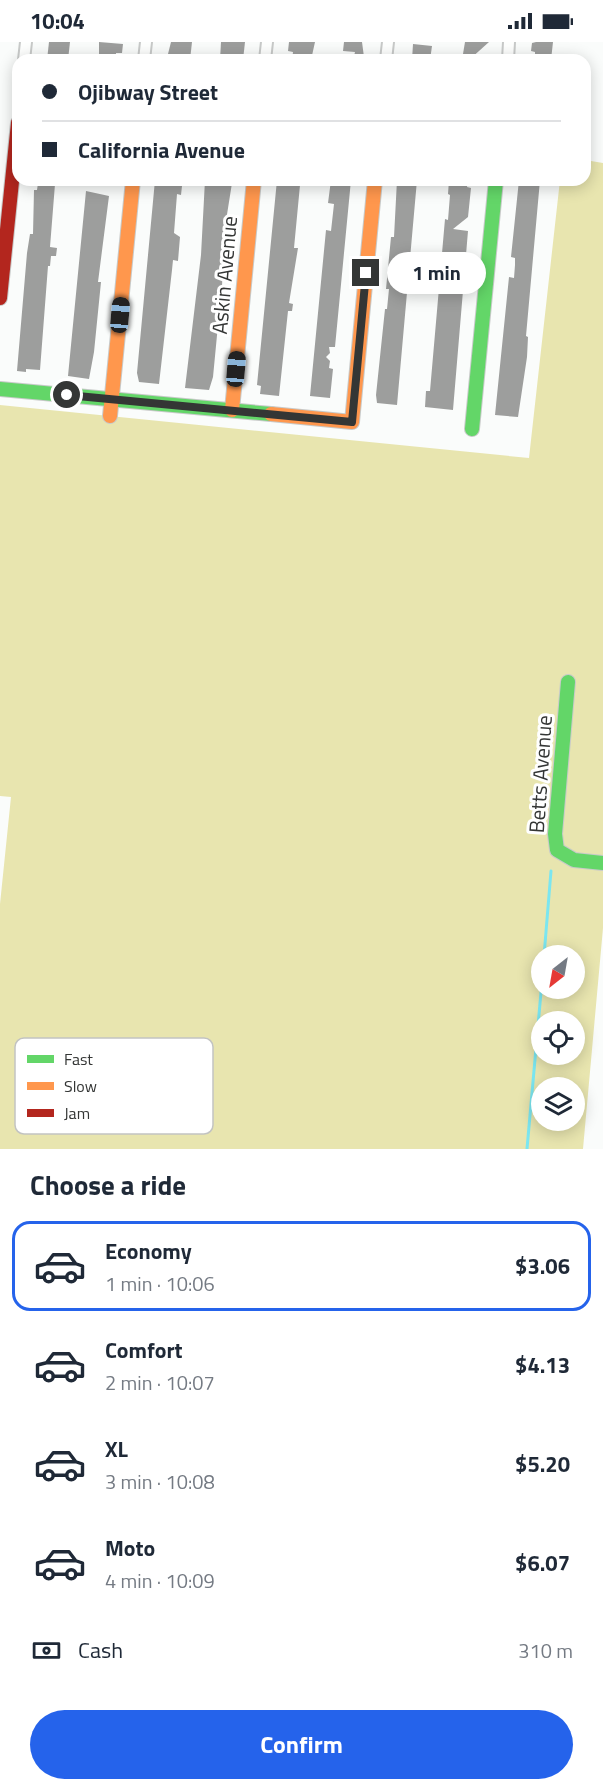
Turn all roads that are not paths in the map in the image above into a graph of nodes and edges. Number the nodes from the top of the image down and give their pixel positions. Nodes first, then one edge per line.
1 (12, 181) edge
2 (132, 186) edge
3 (253, 186) edge
4 (374, 186) edge
5 (495, 186) edge
6 (0, 298) edge
7 (0, 389) edge
8 (112, 399) junction
9 (232, 410) junction
10 (110, 416) dead end
11 (472, 429) dead end
12 (568, 682) dead end
13 (603, 863) edge

1 - 6 street
2 - 8 street
3 - 9 street, Askin Avenue
4 - 9 street
5 - 11 street
7 - 8 street
8 - 9 street
8 - 10 street
12 - 13 street, Betts Avenue

